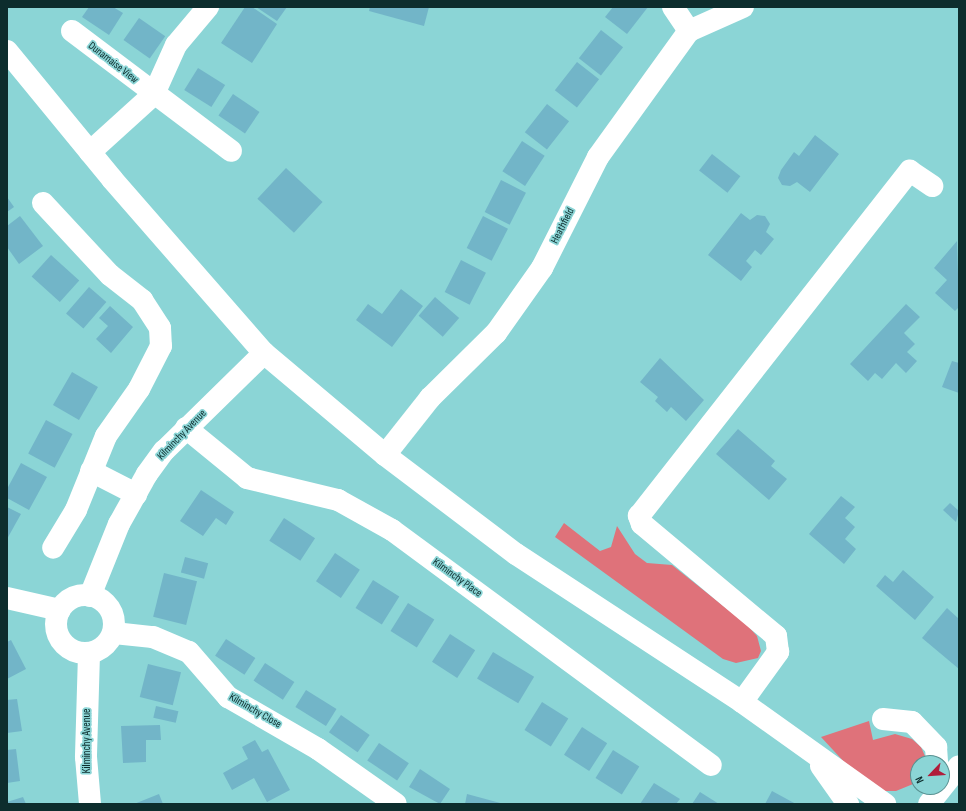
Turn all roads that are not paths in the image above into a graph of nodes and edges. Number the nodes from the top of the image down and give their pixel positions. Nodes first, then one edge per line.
1 (208, 7) edge
2 (674, 7) edge
3 (743, 7) edge
4 (72, 31) dead end
5 (689, 31) junction
6 (7, 51) edge
7 (154, 94) junction
8 (231, 151) dead end
9 (90, 152) junction
10 (932, 186) dead end
11 (43, 203) dead end
12 (264, 353) junction
13 (186, 428) junction
14 (385, 455) junction
15 (90, 471) junction
16 (136, 494) junction
17 (53, 548) dead end
18 (90, 596) junction
19 (7, 598) edge
20 (60, 610) junction
21 (114, 633) junction
22 (89, 654) junction
23 (742, 702) junction
24 (884, 719) dead end
25 (813, 753) junction
26 (937, 755) edge
27 (711, 765) dead end
28 (959, 766) edge
29 (931, 797) edge
30 (90, 804) edge
31 (396, 804) edge
32 (848, 804) edge
33 (885, 804) edge

1 - 7 street
2 - 5 street
3 - 5 street
4 - 7 street, Dunamaise View
5 - 14 street, Heathfield
6 - 9 street
7 - 8 street, Dunamaise View
7 - 9 street
9 - 12 street
10 - 23 street
11 - 15 street
12 - 13 street, Kilminchy Avenue
12 - 14 street
13 - 16 street, Kilminchy Avenue
13 - 27 street, Kilminchy Place
14 - 23 street
15 - 16 street
15 - 17 street
16 - 18 street, Kilminchy Avenue
18 - 20 street
18 - 21 street
19 - 20 street
20 - 22 street
21 - 22 street
21 - 31 street, Kilminchy Close
22 - 30 street, Kilminchy Avenue
23 - 25 street
24 - 26 street
25 - 32 street
25 - 33 street
28 - 29 street

